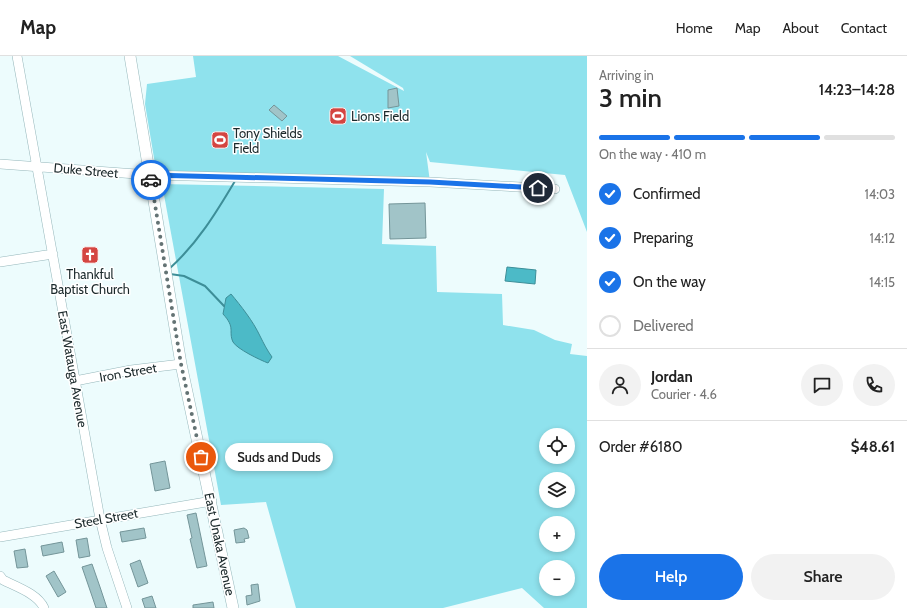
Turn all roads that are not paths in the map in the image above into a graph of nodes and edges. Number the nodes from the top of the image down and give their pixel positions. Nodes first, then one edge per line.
1 (18, 56) edge
2 (130, 56) edge
3 (0, 164) edge
4 (36, 166) junction
5 (150, 175) junction
6 (555, 189) dead end
7 (53, 254) junction
8 (0, 262) edge
9 (181, 364) junction
10 (75, 381) junction
11 (212, 501) junction
12 (100, 519) junction
13 (0, 537) edge
14 (1, 580) edge
15 (44, 608) edge
16 (127, 608) edge
17 (233, 608) edge

1 - 4 street, East Watauga Avenue
2 - 5 main road, East Unaka Avenue
3 - 4 street, Duke Street
4 - 5 street, Duke Street
4 - 7 street, East Watauga Avenue
5 - 6 street, Duke Street
5 - 9 main road, East Unaka Avenue
7 - 8 street
7 - 10 street, East Watauga Avenue
9 - 10 street, Iron Street
9 - 11 main road, East Unaka Avenue
10 - 12 street, East Watauga Avenue
11 - 12 street, Steel Street
11 - 17 main road, East Unaka Avenue
12 - 13 street, Steel Street
12 - 16 street, East Watauga Avenue
14 - 15 street

